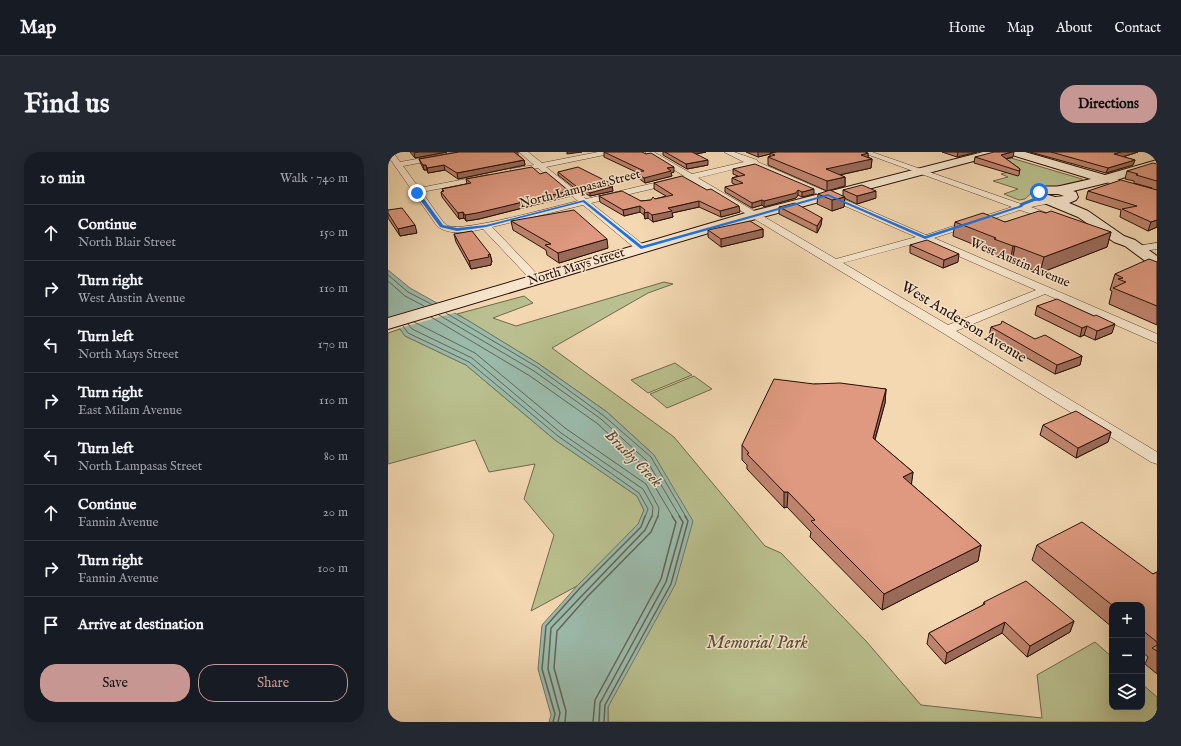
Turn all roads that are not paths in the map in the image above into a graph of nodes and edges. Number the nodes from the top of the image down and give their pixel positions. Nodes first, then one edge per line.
1 (389, 152) edge
2 (467, 152) edge
3 (523, 152) edge
4 (609, 152) edge
5 (649, 152) edge
6 (728, 152) edge
7 (865, 152) edge
8 (996, 152) edge
9 (1013, 152) edge
10 (766, 159) dead end
11 (751, 162) junction
12 (1157, 163) edge
13 (398, 165) junction
14 (540, 166) junction
15 (920, 172) junction
16 (509, 173) edge
17 (493, 176) edge
18 (689, 176) junction
19 (1106, 179) junction
20 (416, 191) junction
21 (1157, 194) edge
22 (828, 195) junction
23 (1062, 199) junction
24 (1036, 200) junction
25 (584, 201) junction
26 (1020, 207) junction
27 (754, 215) junction
28 (1062, 221) edge
29 (486, 226) junction
30 (1083, 226) edge
31 (1100, 226) junction
32 (925, 238) junction
33 (1134, 246) junction
34 (1157, 246) edge
35 (641, 248) junction
36 (833, 262) junction
37 (1157, 263) edge
38 (536, 279) junction
39 (1046, 290) junction
40 (388, 324) edge
41 (947, 330) junction
42 (1157, 339) edge
43 (1157, 459) edge

1 - 13 street, North Lampasas Street
2 - 13 street
3 - 14 street
4 - 14 street
5 - 18 street, West Anderson Avenue
6 - 11 street, West Austin Avenue
7 - 15 street
8 - 15 main road, North Mays Street
9 - 19 main road
10 - 11 street, North Lampasas Street
11 - 18 street, North Lampasas Street
11 - 22 street, West Austin Avenue
12 - 19 main road
13 - 20 street, North Lampasas Street
14 - 16 street
14 - 25 street
15 - 22 main road, North Mays Street
15 - 26 street
17 - 20 street
18 - 25 street, North Lampasas Street
18 - 27 street, West Anderson Avenue
19 - 21 street
19 - 23 main road
20 - 29 street, North Lampasas Street
22 - 27 main road, North Mays Street
22 - 32 street, West Austin Avenue
23 - 24 street
23 - 24 main road
23 - 31 main road
23 - 33 main road
24 - 26 street
25 - 29 street, North Lampasas Street
25 - 35 street
26 - 28 street
26 - 32 street
27 - 35 main road, North Mays Street
27 - 36 street, West Anderson Avenue
29 - 38 street
30 - 31 street
31 - 33 main road
32 - 36 street
32 - 39 street, West Austin Avenue
33 - 34 street
33 - 37 main road
35 - 38 main road, North Mays Street
36 - 41 street, West Anderson Avenue
38 - 40 main road, North Mays Street
39 - 41 street
39 - 42 street, West Austin Avenue
41 - 43 street, West Anderson Avenue

